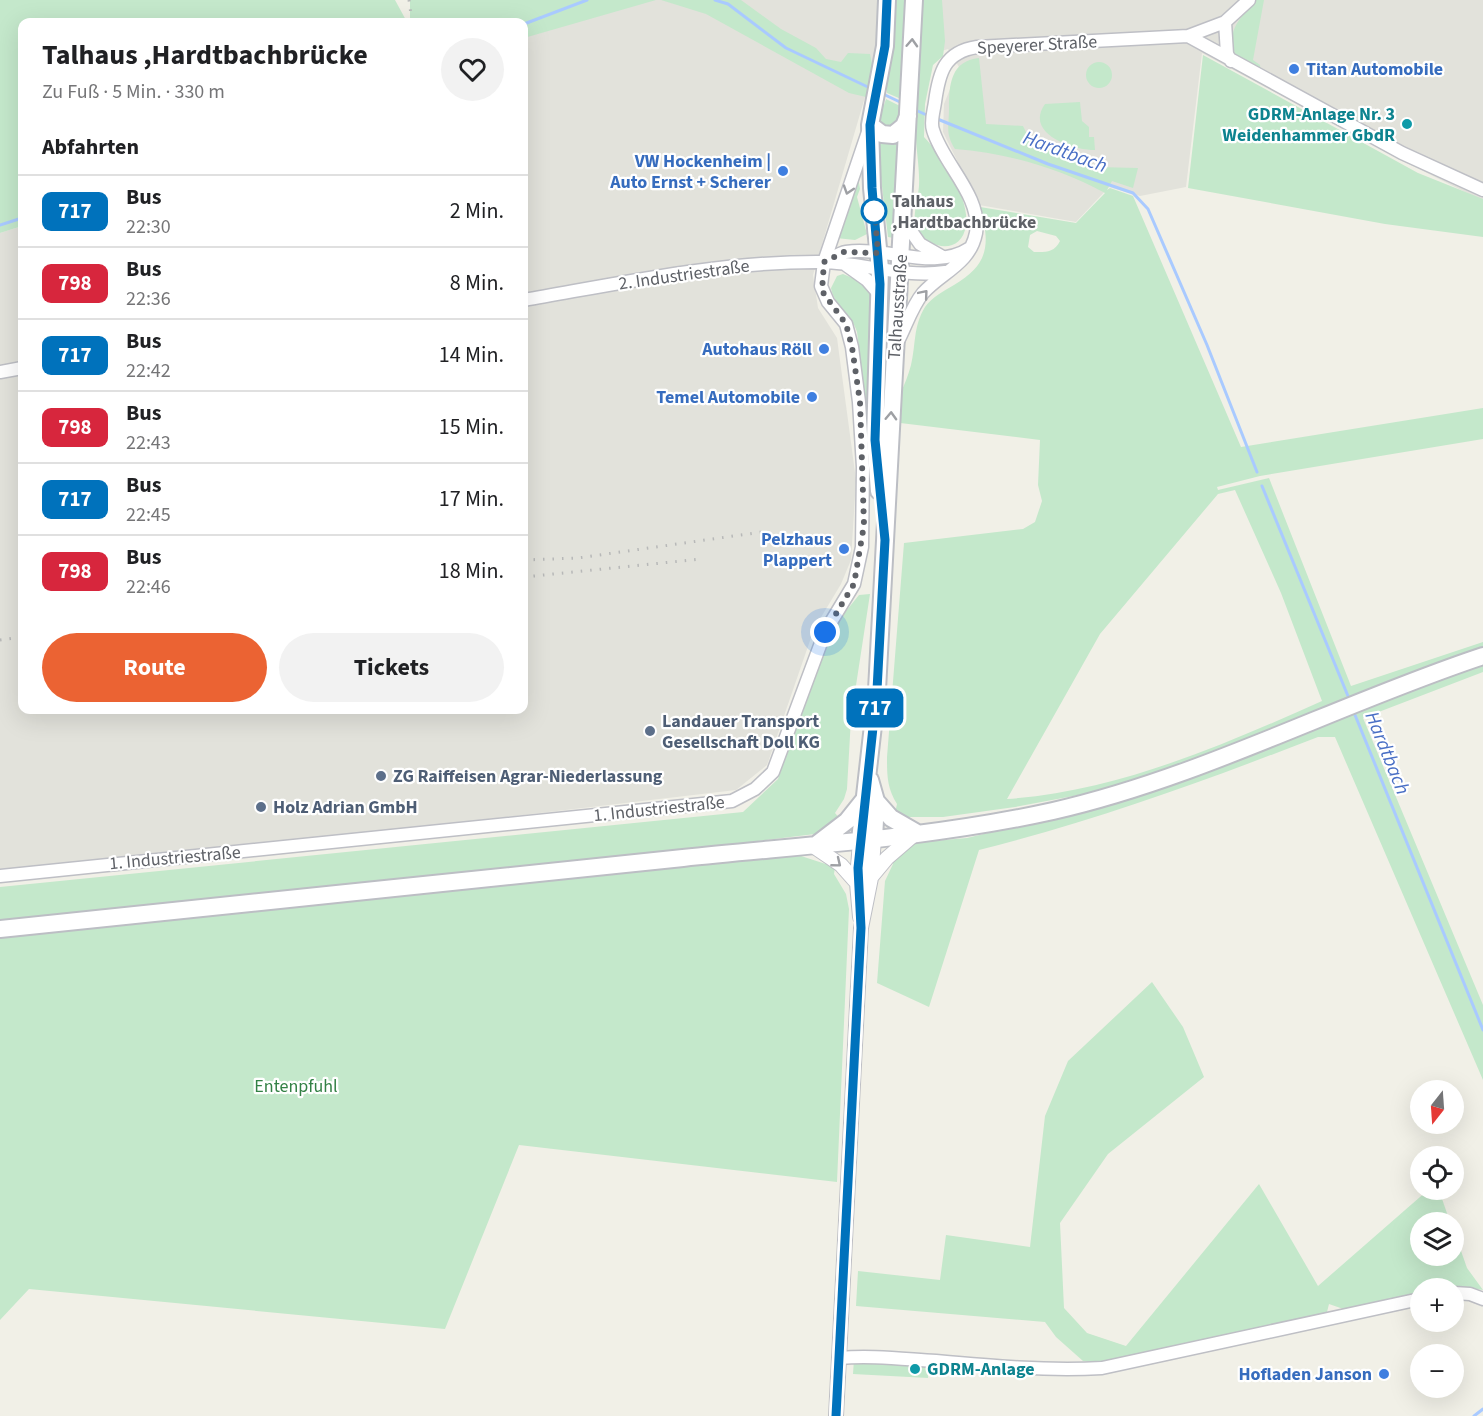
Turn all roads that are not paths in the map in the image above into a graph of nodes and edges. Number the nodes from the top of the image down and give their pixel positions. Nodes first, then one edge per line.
1 (887, 0) edge
2 (914, 0) edge
3 (1249, 0) edge
4 (1225, 22) junction
5 (1188, 36) junction
6 (1231, 61) junction
7 (908, 115) junction
8 (870, 125) junction
9 (1483, 190) edge
10 (904, 221) junction
11 (971, 248) junction
12 (945, 258) junction
13 (879, 261) junction
14 (824, 262) junction
15 (901, 263) junction
16 (845, 264) junction
17 (946, 272) junction
18 (880, 295) junction
19 (528, 299) edge
20 (895, 345) junction
21 (18, 369) edge
22 (0, 372) edge
23 (885, 540) junction
24 (1483, 656) edge
25 (870, 800) junction
26 (917, 833) junction
27 (867, 839) junction
28 (813, 846) junction
29 (0, 876) edge
30 (871, 878) junction
31 (857, 883) junction
32 (861, 928) junction
33 (0, 929) edge
34 (1464, 1294) edge
35 (1483, 1299) edge
36 (1410, 1301) edge
37 (839, 1358) junction
38 (836, 1416) edge

1 - 8 main road, Talhausstraße
7 -> 2 main road, Talhausstraße
3 - 4 street, Speyerer Straße
4 - 5 street, Speyerer Straße
4 - 6 street
5 - 6 street
5 - 11 street, Speyerer Straße
6 - 9 street
7 - 8 main road
7 - 10 main road, Talhausstraße
8 - 13 main road, Talhausstraße
8 -> 14 street, 1. Industriestraße
10 - 12 street
10 - 15 main road, Talhausstraße
11 - 12 street
11 - 17 street
12 - 15 street
13 - 14 street
13 - 15 street
13 - 16 street, 2. Industriestraße
13 - 18 main road, Talhausstraße
14 - 16 street, 2. Industriestraße
14 - 19 street, 2. Industriestraße
14 - 29 street, 1. Industriestraße
15 - 17 street
15 - 20 main road, Talhausstraße
16 - 18 street
20 -> 17 street
18 - 23 main road, Talhausstraße
23 -> 20 main road, Talhausstraße
21 - 22 street
23 - 25 main road
24 - 26 main road
25 - 26 main road
25 - 27 main road
25 - 28 main road
26 - 27 main road
26 - 30 street
27 - 28 main road
27 - 30 street
27 - 31 street
28 -> 31 street
28 - 33 main road
30 - 32 street
31 - 32 street
32 - 37 street
34 - 35 street
36 - 37 street
37 - 38 street

